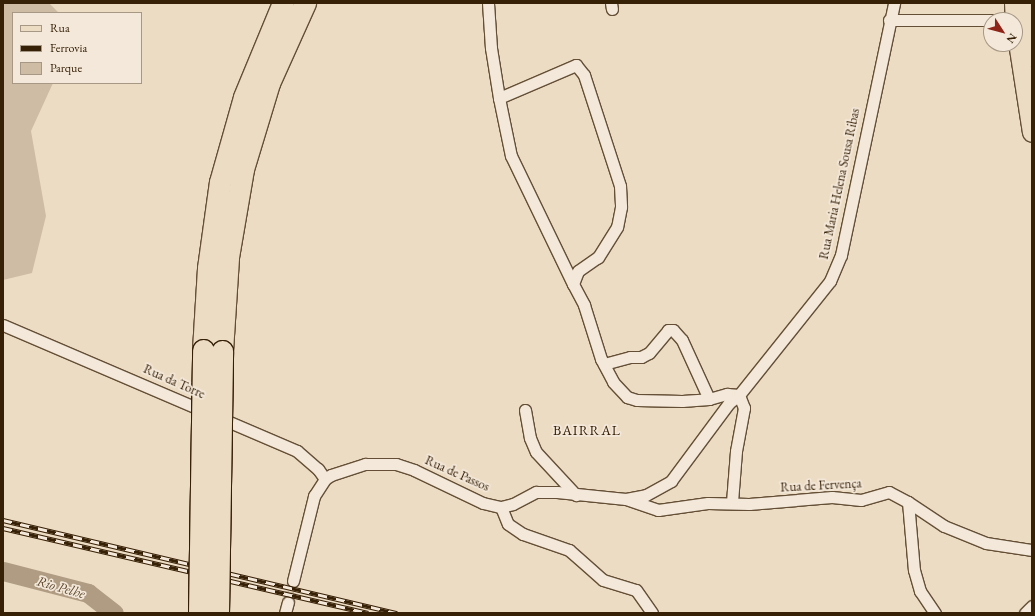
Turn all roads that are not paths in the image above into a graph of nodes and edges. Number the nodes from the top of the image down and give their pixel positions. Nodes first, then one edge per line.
1 (284, 3) edge
2 (305, 3) edge
3 (488, 3) edge
4 (894, 3) edge
5 (1027, 3) edge
6 (889, 20) junction
7 (983, 20) edge
8 (1020, 52) edge
9 (1032, 58) edge
10 (499, 98) junction
11 (1032, 133) edge
12 (573, 284) junction
13 (3, 325) edge
14 (213, 351) junction
15 (604, 364) junction
16 (739, 395) junction
17 (709, 399) junction
18 (524, 410) dead end
19 (325, 479) junction
20 (576, 495) junction
21 (626, 499) junction
22 (732, 502) junction
23 (908, 502) junction
24 (501, 507) junction
25 (1032, 550) edge
26 (293, 581) tunnel mouth
27 (1032, 606) edge
28 (199, 613) edge
29 (218, 613) edge
30 (652, 613) edge
31 (934, 613) edge
32 (1025, 613) edge

1 - 14 highway
2 - 14 highway
3 - 10 street
4 - 6 street, Rua Maria Helena Sousa Ribas
5 - 9 main road
6 - 7 street
6 - 16 street, Rua Maria Helena Sousa Ribas
8 - 11 main road
10 - 12 street
10 - 12 street
12 - 15 street
13 - 19 street, Rua da Torre
14 - 28 highway, bridge
14 - 29 highway, bridge
15 - 17 street
15 - 17 street
16 - 17 street
16 - 21 street, Rua de Passos
16 - 22 street
18 - 20 street
19 - 24 street, Rua de Passos
19 - 26 street
20 - 21 street, Rua de Passos
20 - 24 street, Rua de Passos
21 - 22 street, Rua de Passos
22 - 23 street, Rua de Fervença
23 - 25 street, Rua de Fervença
23 - 31 street
24 - 30 street
27 - 32 street

